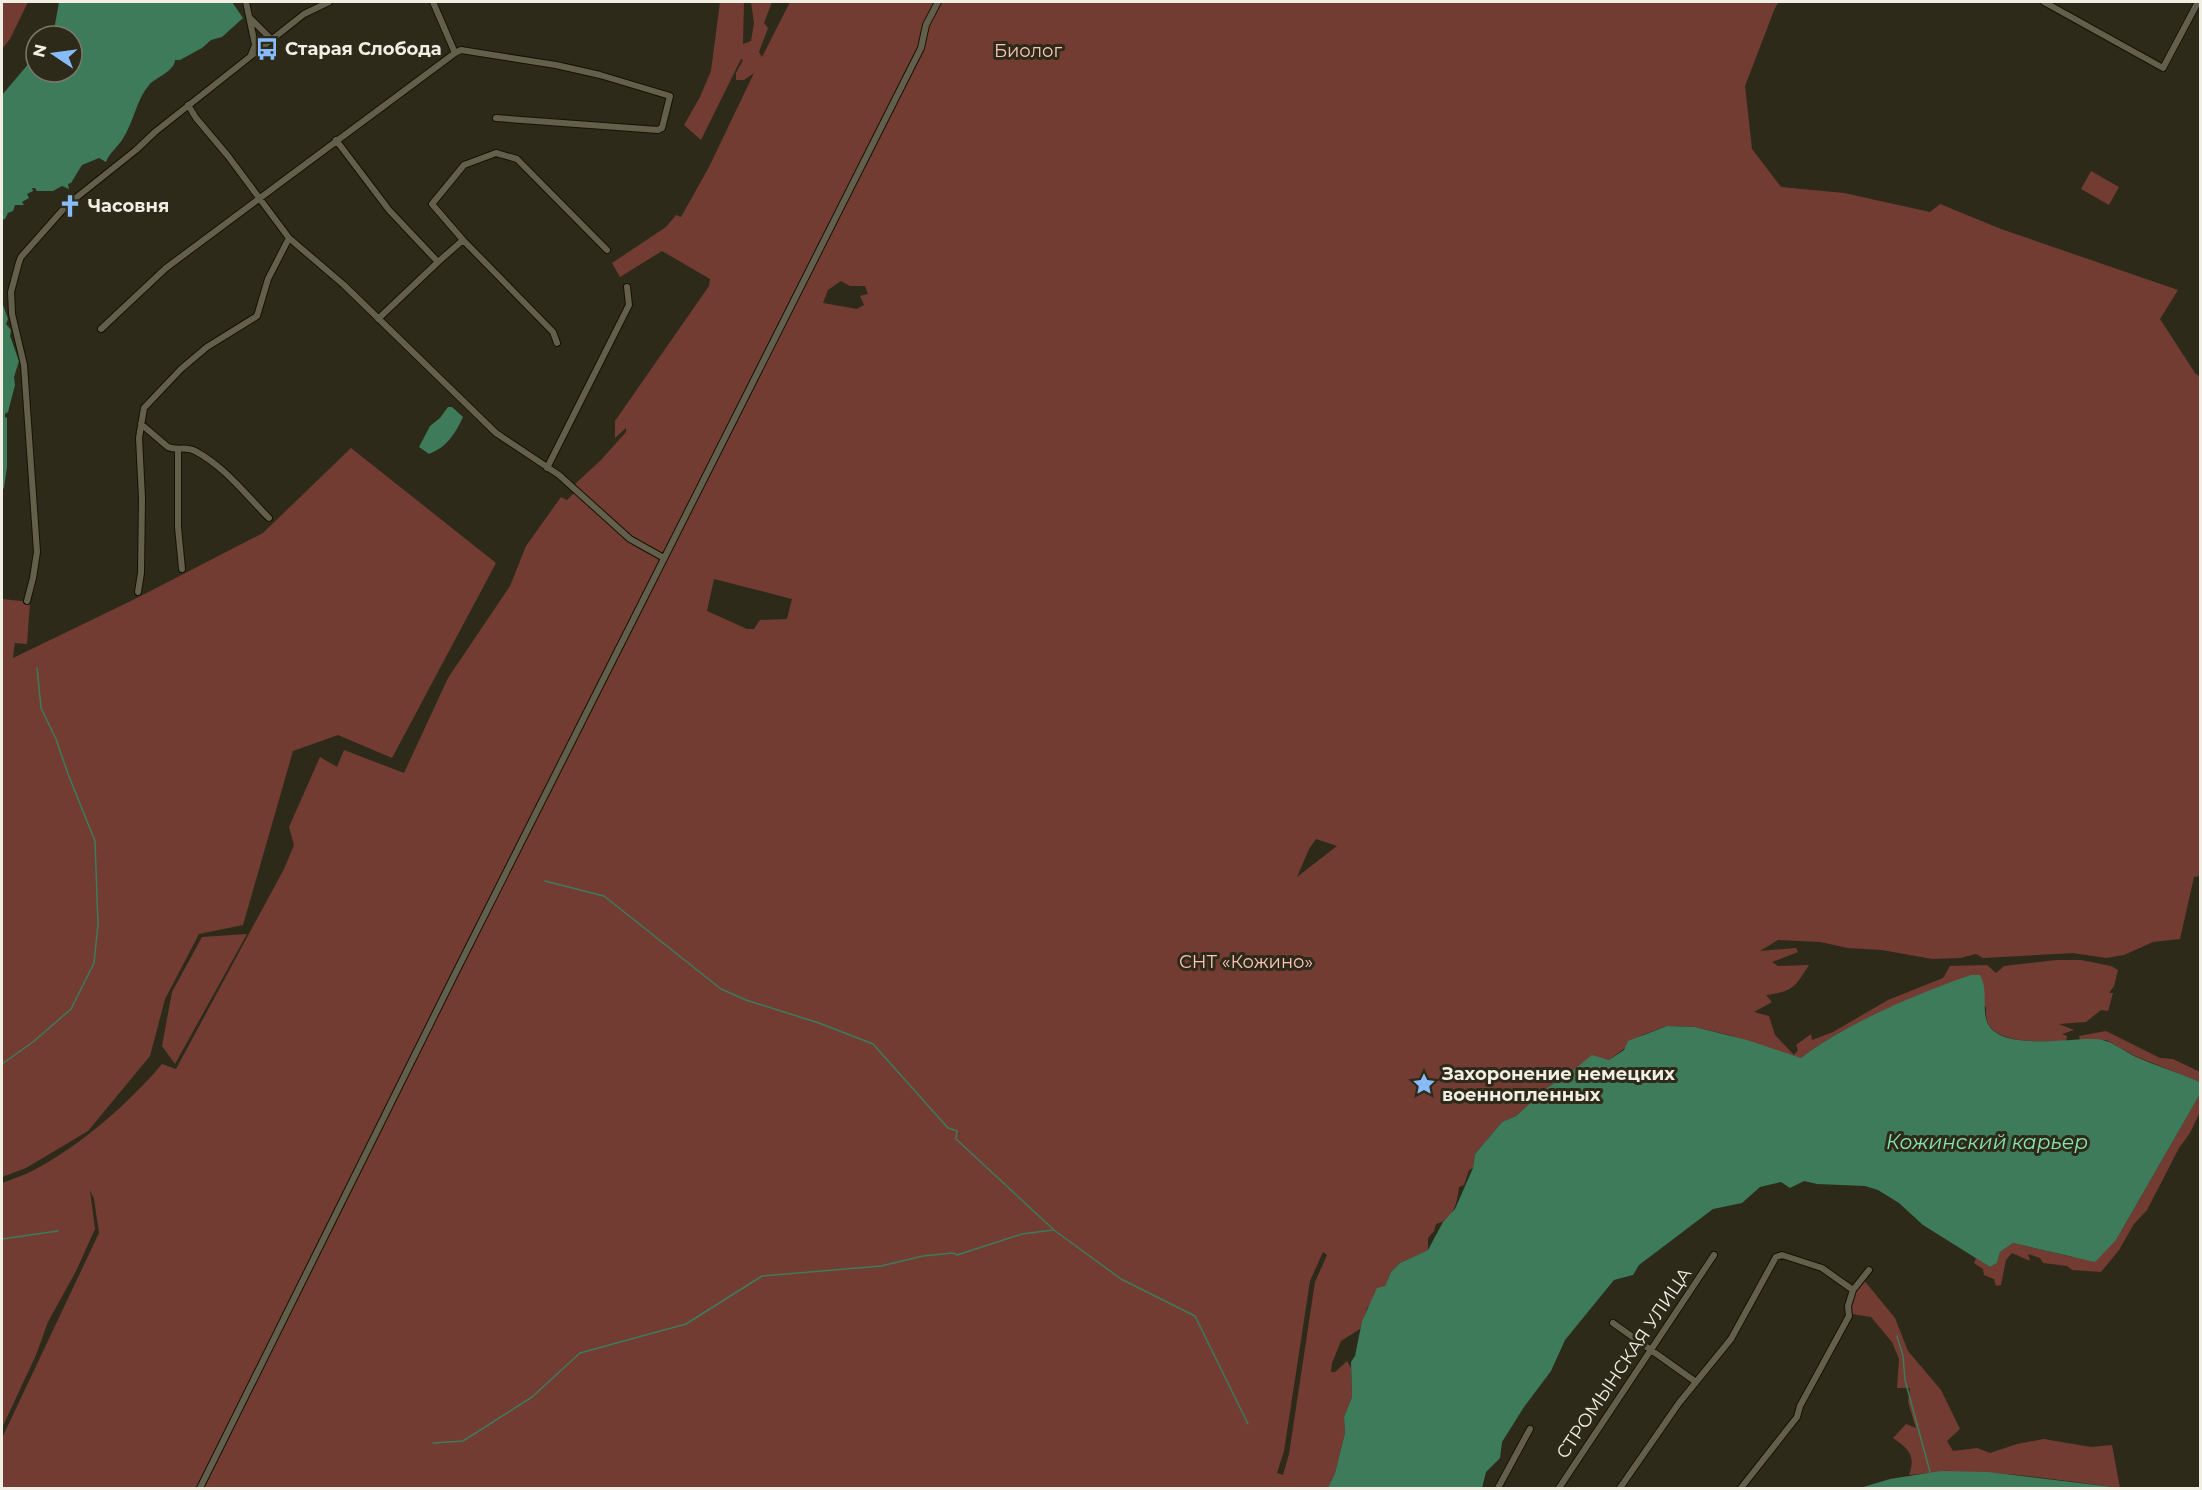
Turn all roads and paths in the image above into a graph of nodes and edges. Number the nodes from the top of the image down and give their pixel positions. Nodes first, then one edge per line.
1 (246, 2) edge
2 (329, 2) edge
3 (433, 2) edge
4 (938, 2) edge
5 (2044, 2) edge
6 (2198, 2) edge
7 (251, 19) junction
8 (271, 39) junction
9 (258, 46) junction
10 (455, 53) junction
11 (188, 105) junction
12 (496, 118) dead end
13 (336, 140) junction
14 (259, 197) junction
15 (289, 238) junction
16 (463, 240) junction
17 (607, 250) dead end
18 (438, 262) junction
19 (627, 287) dead end
20 (378, 319) junction
21 (101, 329) dead end
22 (557, 343) dead end
23 (141, 424) junction
24 (178, 449) junction
25 (547, 468) junction
26 (269, 518) dead end
27 (664, 558) junction
28 (182, 569) dead end
29 (138, 592) dead end
30 (27, 601) dead end
31 (1714, 1255) dead end
32 (1869, 1270) dead end
33 (1853, 1290) junction
34 (1613, 1323) dead end
35 (1651, 1349) junction
36 (1696, 1382) junction
37 (1530, 1429) dead end
38 (200, 1488) edge
39 (1498, 1488) edge
40 (1559, 1488) edge
41 (1620, 1488) edge
42 (1741, 1488) edge

1 - 7 street
2 - 8 street
3 - 10 street
4 - 27 street
5 - 6 street
7 - 8 street
7 - 9 street
8 - 9 street
9 - 11 street
10 - 12 street
10 - 13 street
11 - 14 street
11 - 30 street
13 - 14 street
13 - 18 street
14 - 15 street
14 - 21 street
15 - 20 street
15 - 23 street
16 - 17 street
16 - 18 street
16 - 22 street
18 - 20 street
19 - 25 street
20 - 25 street
23 - 24 street
23 - 29 street
24 - 26 street
24 - 28 street
25 - 27 street
27 - 38 street
31 - 35 street, СТРОМЫНСКАЯ УЛИЦА
32 - 33 street
33 - 36 street
33 - 42 street
34 - 35 street
35 - 36 street
35 - 40 street, СТРОМЫНСКАЯ УЛИЦА
36 - 41 street
37 - 39 street

